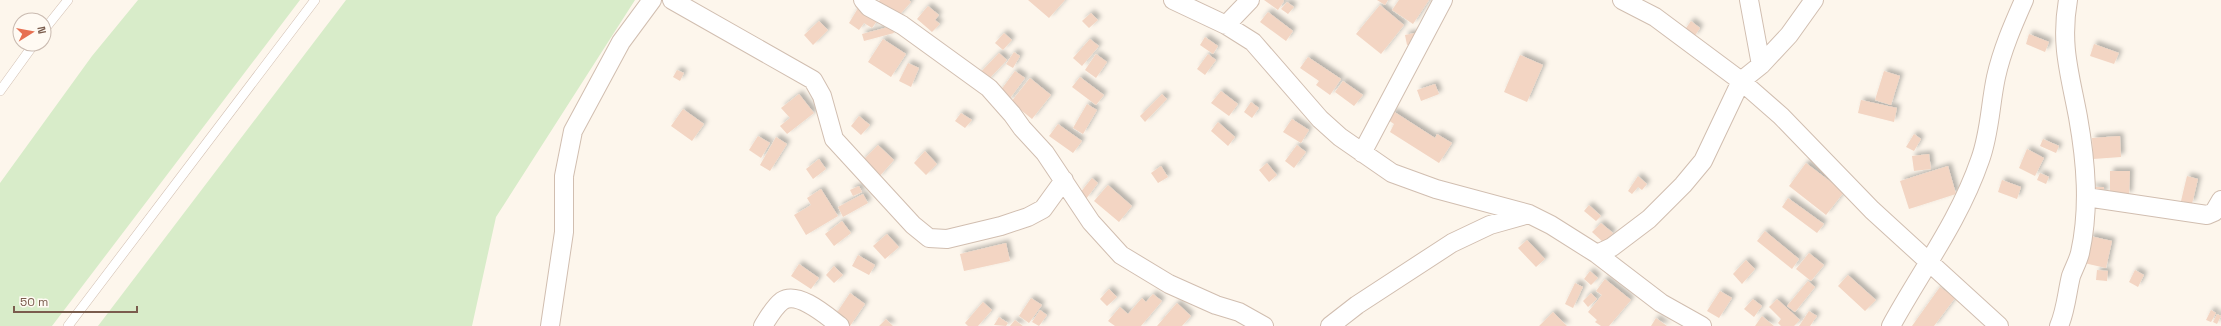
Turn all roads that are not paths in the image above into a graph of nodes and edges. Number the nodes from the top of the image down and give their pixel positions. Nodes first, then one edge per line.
1 (68, 0) edge
2 (315, 0) edge
3 (652, 0) edge
4 (672, 0) edge
5 (863, 0) edge
6 (1173, 0) edge
7 (1250, 0) edge
8 (1443, 0) edge
9 (1622, 0) edge
10 (1749, 0) edge
11 (1814, 0) edge
12 (2024, 0) edge
13 (2068, 0) edge
14 (52, 20) edge
15 (1226, 25) junction
16 (28, 52) edge
17 (1761, 65) junction
18 (1741, 82) junction
19 (0, 91) edge
20 (1362, 153) junction
21 (1064, 180) junction
22 (2086, 196) junction
23 (2221, 200) edge
24 (1529, 214) junction
25 (1597, 254) junction
26 (1930, 263) junction
27 (68, 326) edge
28 (550, 326) edge
29 (763, 326) edge
30 (840, 326) edge
31 (1264, 326) edge
32 (1330, 326) edge
33 (1702, 326) edge
34 (1891, 326) edge
35 (1998, 326) edge
36 (2059, 326) edge

1 - 14 lane
2 - 27 lane
3 - 28 street
4 - 21 street
5 - 21 street
6 - 15 street
7 - 15 street
8 - 20 street
9 - 18 street
10 - 17 street
11 - 17 street
12 - 26 street
13 - 22 street
15 - 20 street
16 - 19 lane
17 - 18 street
18 - 25 street
18 - 26 street
20 - 24 street
21 - 31 street
22 - 23 street
22 - 36 street
24 - 25 street
24 - 32 street
25 - 33 street
26 - 34 street
26 - 35 street
29 - 30 street

